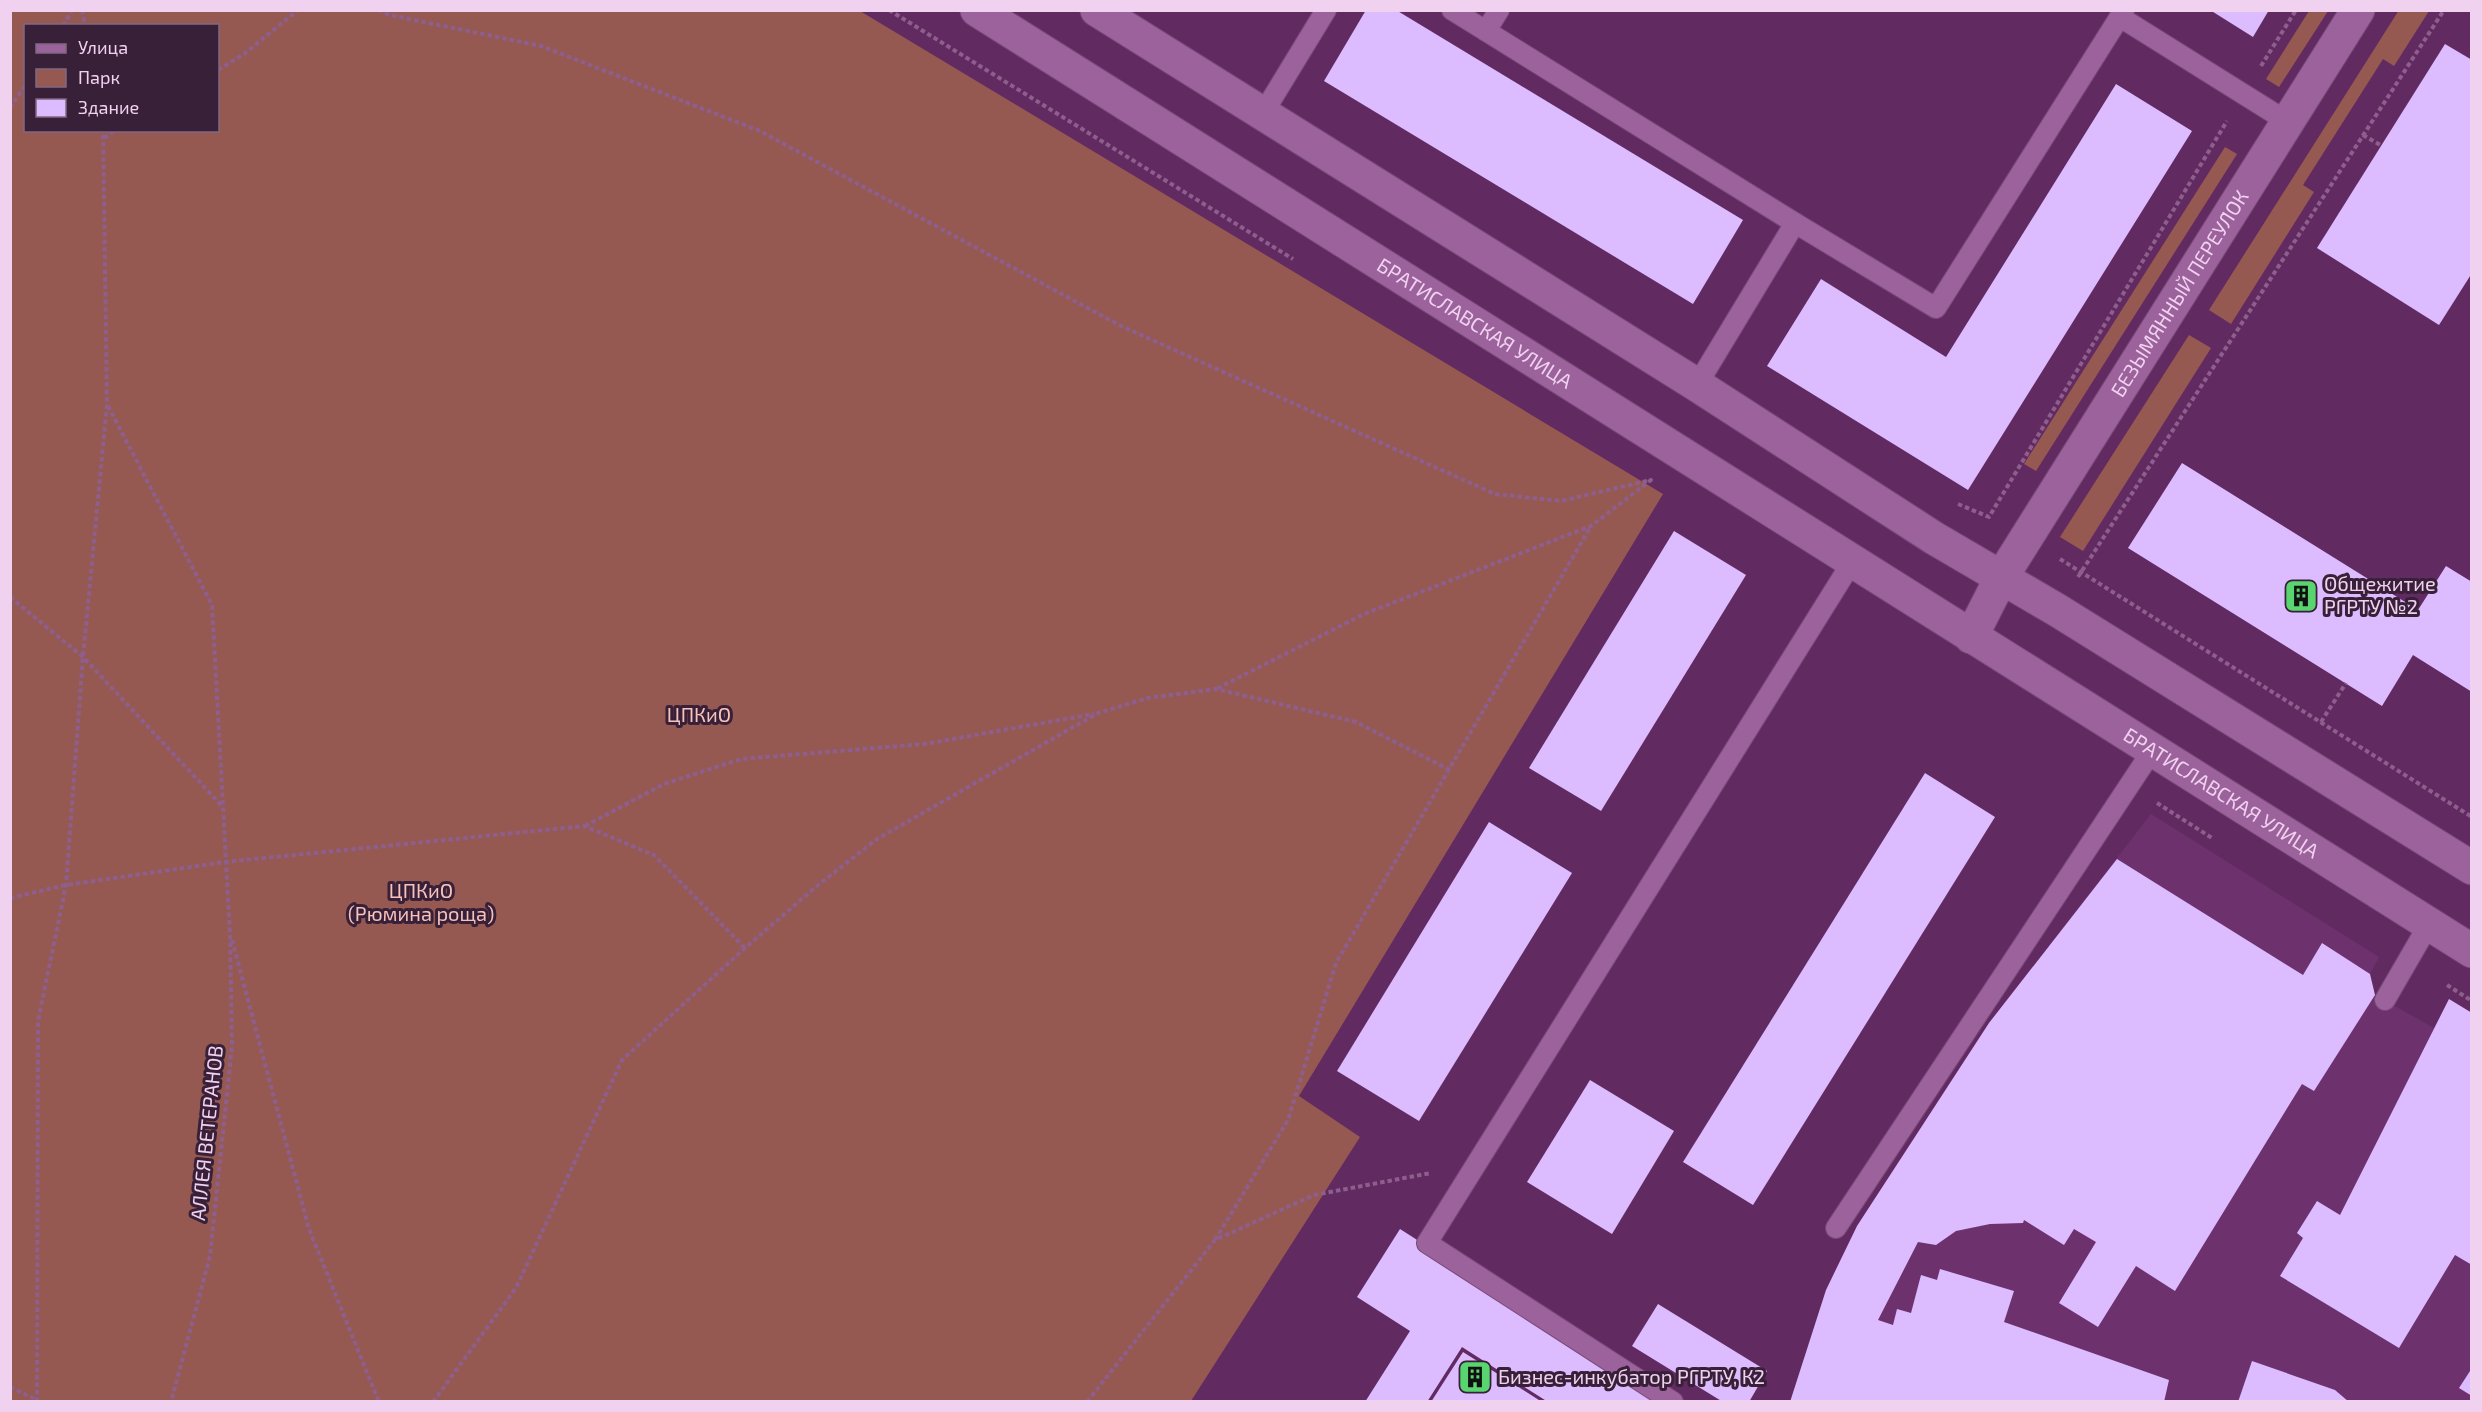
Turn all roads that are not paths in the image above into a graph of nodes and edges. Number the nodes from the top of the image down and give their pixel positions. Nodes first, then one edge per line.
1 (977, 10) edge
2 (1097, 10) edge
3 (1326, 10) edge
4 (1452, 10) edge
5 (1499, 10) edge
6 (2358, 10) edge
7 (2122, 14) edge
8 (1486, 31) junction
9 (1262, 115) junction
10 (2288, 122) junction
11 (1795, 223) junction
12 (1696, 386) junction
13 (1852, 562) junction
14 (2001, 578) junction
15 (1971, 637) junction
16 (2152, 751) junction
17 (2472, 868) edge
18 (2429, 924) junction
19 (2472, 951) edge
20 (2385, 1000) dead end
21 (1836, 1228) dead end
22 (1673, 1401) edge

1 - 13 street, БРАТИСЛАВСКАЯ УЛИЦА
2 - 9 street
3 - 9 lane
4 - 8 lane
5 - 8 lane
6 - 10 street, БЕЗЫМЯННЫЙ ПЕРЕУЛОК
7 - 10 lane
7 - 11 lane
8 - 11 lane
9 - 12 street
10 - 14 street, БЕЗЫМЯННЫЙ ПЕРЕУЛОК
11 - 12 lane
12 - 14 street
13 - 15 street, БРАТИСЛАВСКАЯ УЛИЦА
13 - 22 lane
14 - 15 street
14 - 17 street
15 - 16 street, БРАТИСЛАВСКАЯ УЛИЦА
16 - 18 street, БРАТИСЛАВСКАЯ УЛИЦА
16 - 21 lane
18 - 19 street, БРАТИСЛАВСКАЯ УЛИЦА
18 - 20 lane

